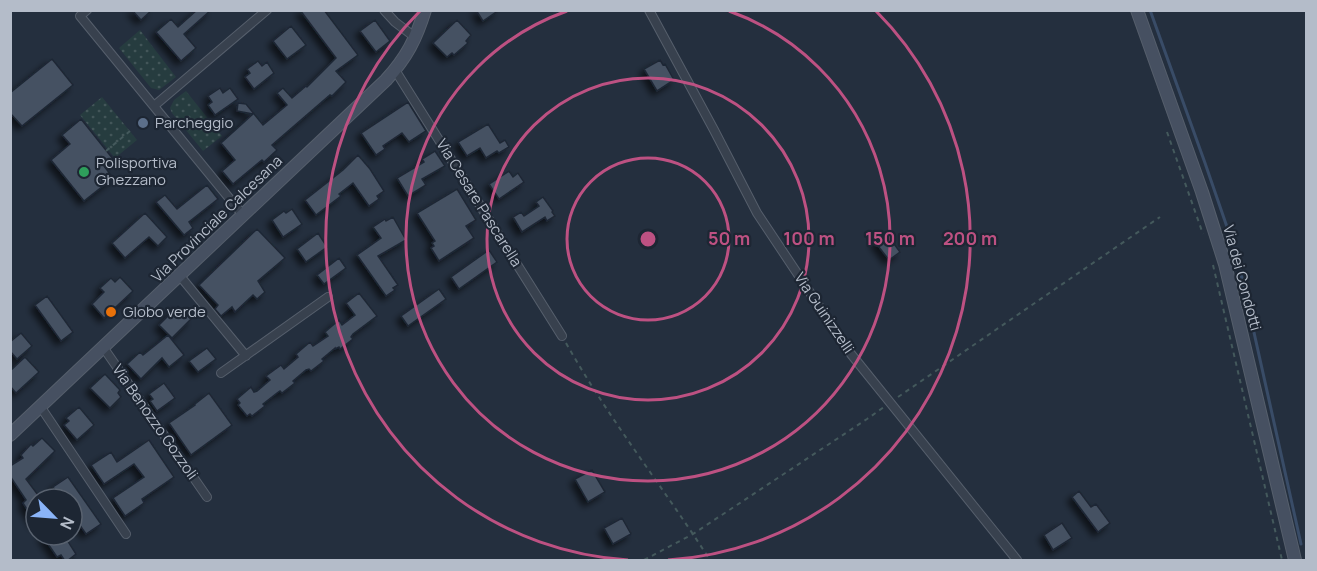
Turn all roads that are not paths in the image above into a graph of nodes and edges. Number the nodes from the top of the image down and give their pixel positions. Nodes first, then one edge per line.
1 (267, 10) edge
2 (384, 10) edge
3 (425, 10) edge
4 (649, 10) edge
5 (1137, 10) edge
6 (83, 13) edge
7 (416, 38) junction
8 (395, 70) junction
9 (153, 106) junction
10 (243, 215) junction
11 (180, 276) junction
12 (328, 297) dead end
13 (562, 336) road end
14 (103, 347) junction
15 (246, 356) junction
16 (221, 374) dead end
17 (40, 406) junction
18 (10, 435) edge
19 (207, 497) dead end
20 (126, 534) dead end
21 (1017, 561) edge
22 (1295, 561) edge

1 - 9 street
2 - 7 street
3 - 7 main road, Via Provinciale Calcesana
4 - 21 street, Via Guinizzelli
5 - 22 main road, Via dei Condotti
6 - 9 street
7 - 8 main road, Via Provinciale Calcesana
8 - 10 main road, Via Provinciale Calcesana
8 - 13 street, Via Cesare Pascarella
9 - 10 street
10 - 11 main road, Via Provinciale Calcesana
11 - 14 main road, Via Provinciale Calcesana
11 - 15 street
12 - 15 street
14 - 17 main road, Via Provinciale Calcesana
14 - 19 street, Via Benozzo Gozzoli
15 - 16 street
17 - 18 main road, Via Provinciale Calcesana
17 - 20 street

